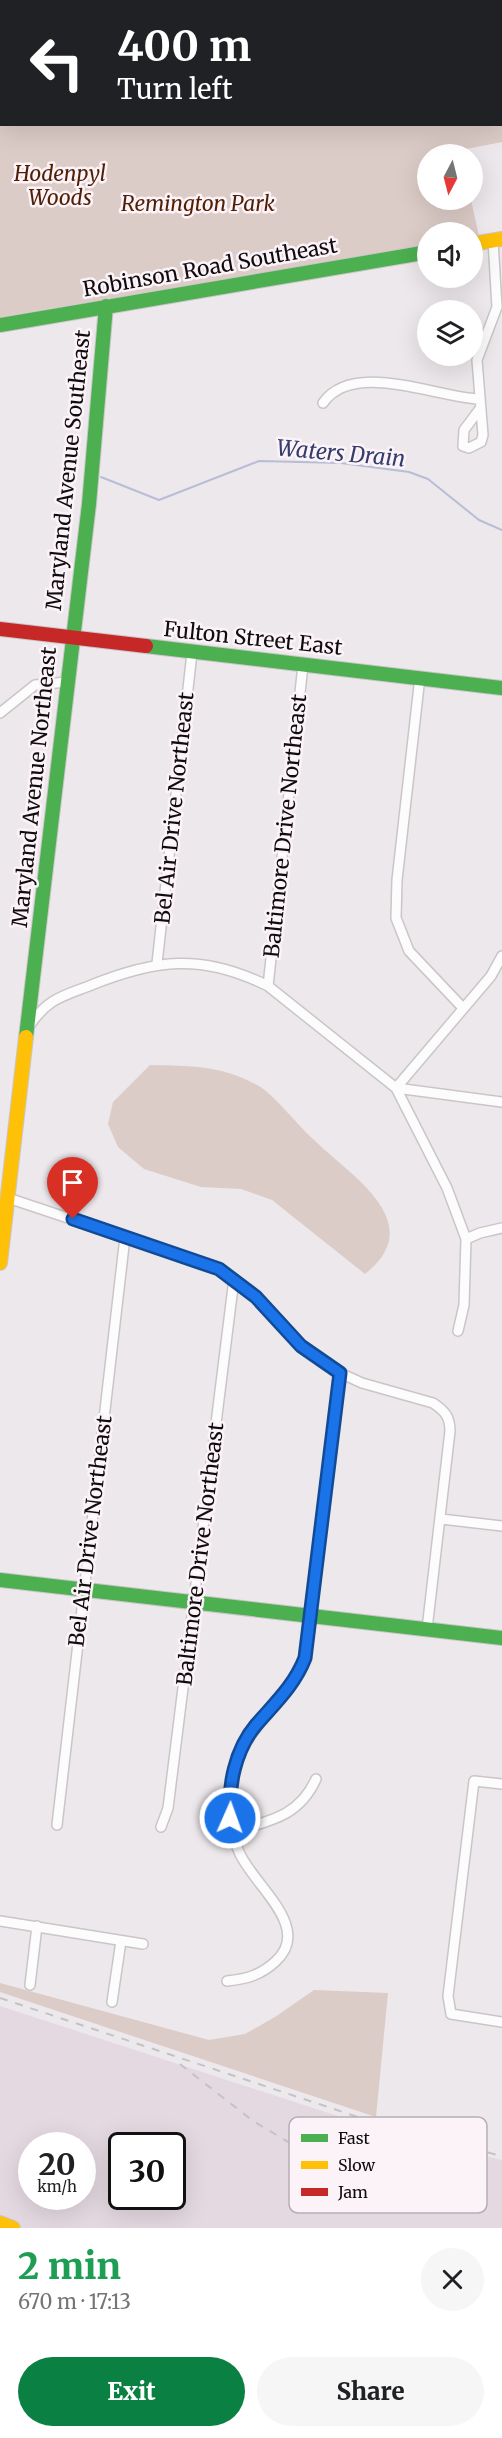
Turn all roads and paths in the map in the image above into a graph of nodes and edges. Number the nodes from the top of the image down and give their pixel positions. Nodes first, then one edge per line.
1 (497, 240) edge
2 (417, 254) edge
3 (106, 306) junction
4 (0, 325) edge
5 (478, 399) junction
6 (323, 403) dead end
7 (479, 410) dead end
8 (0, 629) edge
9 (72, 637) junction
10 (192, 653) junction
11 (303, 665) junction
12 (420, 677) junction
13 (67, 682) junction
14 (502, 688) edge
15 (0, 713) edge
16 (502, 956) edge
17 (157, 963) junction
18 (268, 986) junction
19 (463, 1008) junction
20 (29, 1026) junction
21 (396, 1088) junction
22 (502, 1102) edge
23 (8, 1198) junction
24 (502, 1228) edge
25 (125, 1237) junction
26 (466, 1239) junction
27 (0, 1263) edge
28 (234, 1279) junction
29 (458, 1331) dead end
30 (340, 1373) junction
31 (441, 1519) junction
32 (502, 1526) edge
33 (0, 1580) edge
34 (83, 1589) junction
35 (196, 1602) junction
36 (311, 1616) junction
37 (427, 1629) junction
38 (502, 1638) edge
39 (316, 1779) dead end
40 (502, 1784) edge
41 (57, 1825) dead end
42 (161, 1827) dead end
43 (232, 1832) junction
44 (0, 1921) edge
45 (37, 1926) junction
46 (121, 1941) junction
47 (143, 1944) dead end
48 (227, 1981) dead end
49 (30, 1985) dead end
50 (112, 2002) dead end
51 (502, 2022) edge
52 (0, 2223) edge
53 (13, 2228) edge

1 - 5 street
2 - 3 main road, Robinson Road Southeast
3 - 4 main road, Robinson Road Southeast
3 - 9 main road, Maryland Avenue Southeast
5 - 6 street
5 - 7 street
8 - 9 main road, Fulton Street East
9 - 10 main road, Fulton Street East
9 - 13 main road, Maryland Avenue Northeast
10 - 11 main road, Fulton Street East
10 - 17 street, Bel Air Drive Northeast
11 - 12 main road, Fulton Street East
11 - 18 street, Baltimore Drive Northeast
12 - 14 main road, Fulton Street East
12 - 19 street
13 - 15 street
13 - 20 main road, Maryland Avenue Northeast
16 - 19 street
17 - 18 street
17 - 20 street
18 - 21 street
19 - 21 street
20 - 23 main road, Maryland Avenue Northeast
21 - 22 street
21 - 26 street
23 - 25 street
23 - 27 main road, Maryland Avenue Northeast
24 - 26 street
25 - 28 street
25 - 34 street, Bel Air Drive Northeast
26 - 29 street
28 - 30 street
28 - 35 street, Baltimore Drive Northeast
30 - 31 street
30 - 36 street
31 - 32 street
31 - 37 street
33 - 34 main road
34 - 35 main road
34 - 41 street, Bel Air Drive Northeast
35 - 36 main road
35 - 42 street, Baltimore Drive Northeast
36 - 37 main road
36 - 43 street
37 - 38 main road
39 - 43 street
40 - 51 street
43 - 48 street
44 - 45 street
45 - 46 street
45 - 49 street
46 - 47 street
46 - 50 street
52 - 53 main road

